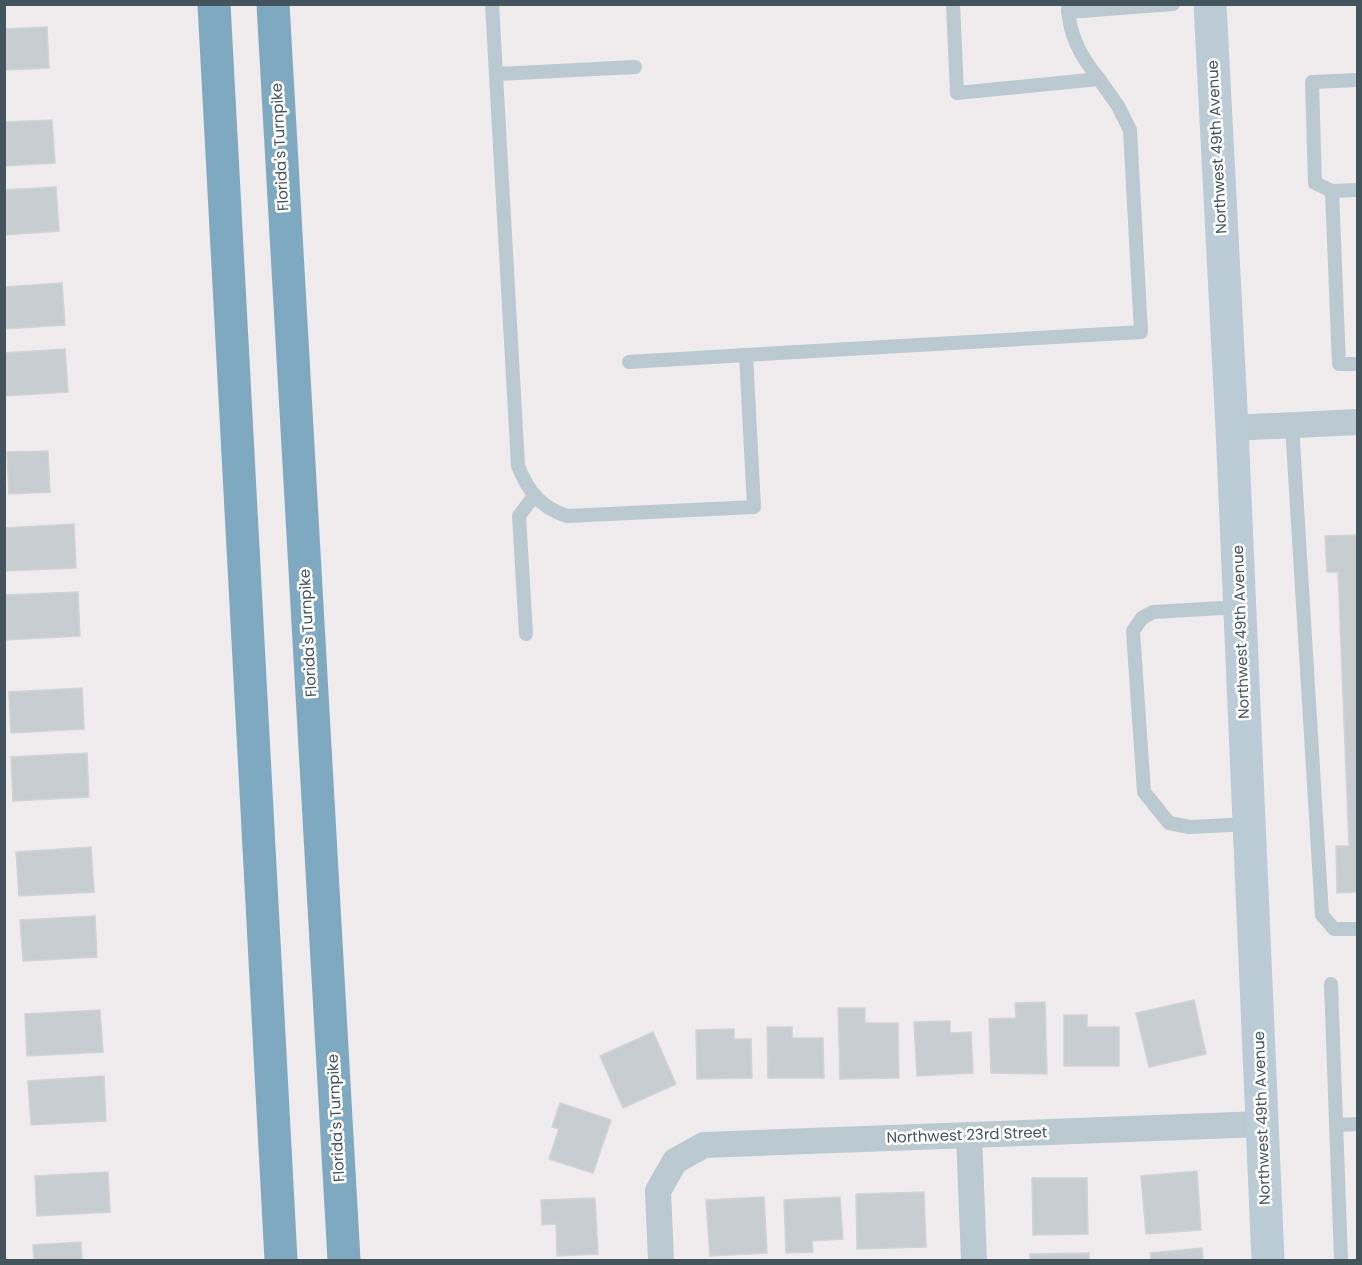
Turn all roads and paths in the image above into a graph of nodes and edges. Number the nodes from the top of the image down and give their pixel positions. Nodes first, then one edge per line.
1 (214, 4) edge
2 (273, 4) edge
3 (492, 4) edge
4 (953, 4) edge
5 (1173, 4) edge
6 (1210, 4) edge
7 (1068, 8) edge
8 (635, 67) dead end
9 (496, 74) junction
10 (1099, 79) junction
11 (1358, 80) edge
12 (1358, 190) edge
13 (1332, 191) junction
14 (746, 355) junction
15 (629, 362) dead end
16 (1358, 364) edge
17 (1358, 422) edge
18 (1292, 425) junction
19 (1232, 428) junction
20 (534, 496) junction
21 (1240, 607) junction
22 (526, 634) dead end
23 (1249, 824) junction
24 (1358, 929) edge
25 (1331, 984) dead end
26 (1262, 1124) junction
27 (1358, 1124) edge
28 (1337, 1125) junction
29 (969, 1135) junction
30 (281, 1260) edge
31 (344, 1260) edge
32 (661, 1260) edge
33 (974, 1260) edge
34 (1268, 1260) edge
35 (1341, 1260) edge

1 - 30 highway
2 - 31 highway, Florida's Turnpike
3 - 9 lane
4 - 10 lane
5 - 7 lane
6 - 19 street, Northwest 49th Avenue
7 - 10 lane
8 - 9 lane
9 - 20 lane
10 - 14 lane
11 - 13 lane
12 - 13 lane
13 - 16 lane
14 - 15 lane
14 - 20 lane
17 - 18 street
18 - 19 street
18 - 24 lane
19 - 21 street, Northwest 49th Avenue
20 - 22 lane
21 - 23 street, Northwest 49th Avenue
21 - 23 lane
23 - 26 street, Northwest 49th Avenue
25 - 28 lane
26 - 29 street, Northwest 23rd Street
26 - 34 street, Northwest 49th Avenue
27 - 28 lane
28 - 35 lane
29 - 32 street, Northwest 23rd Street
29 - 33 street

